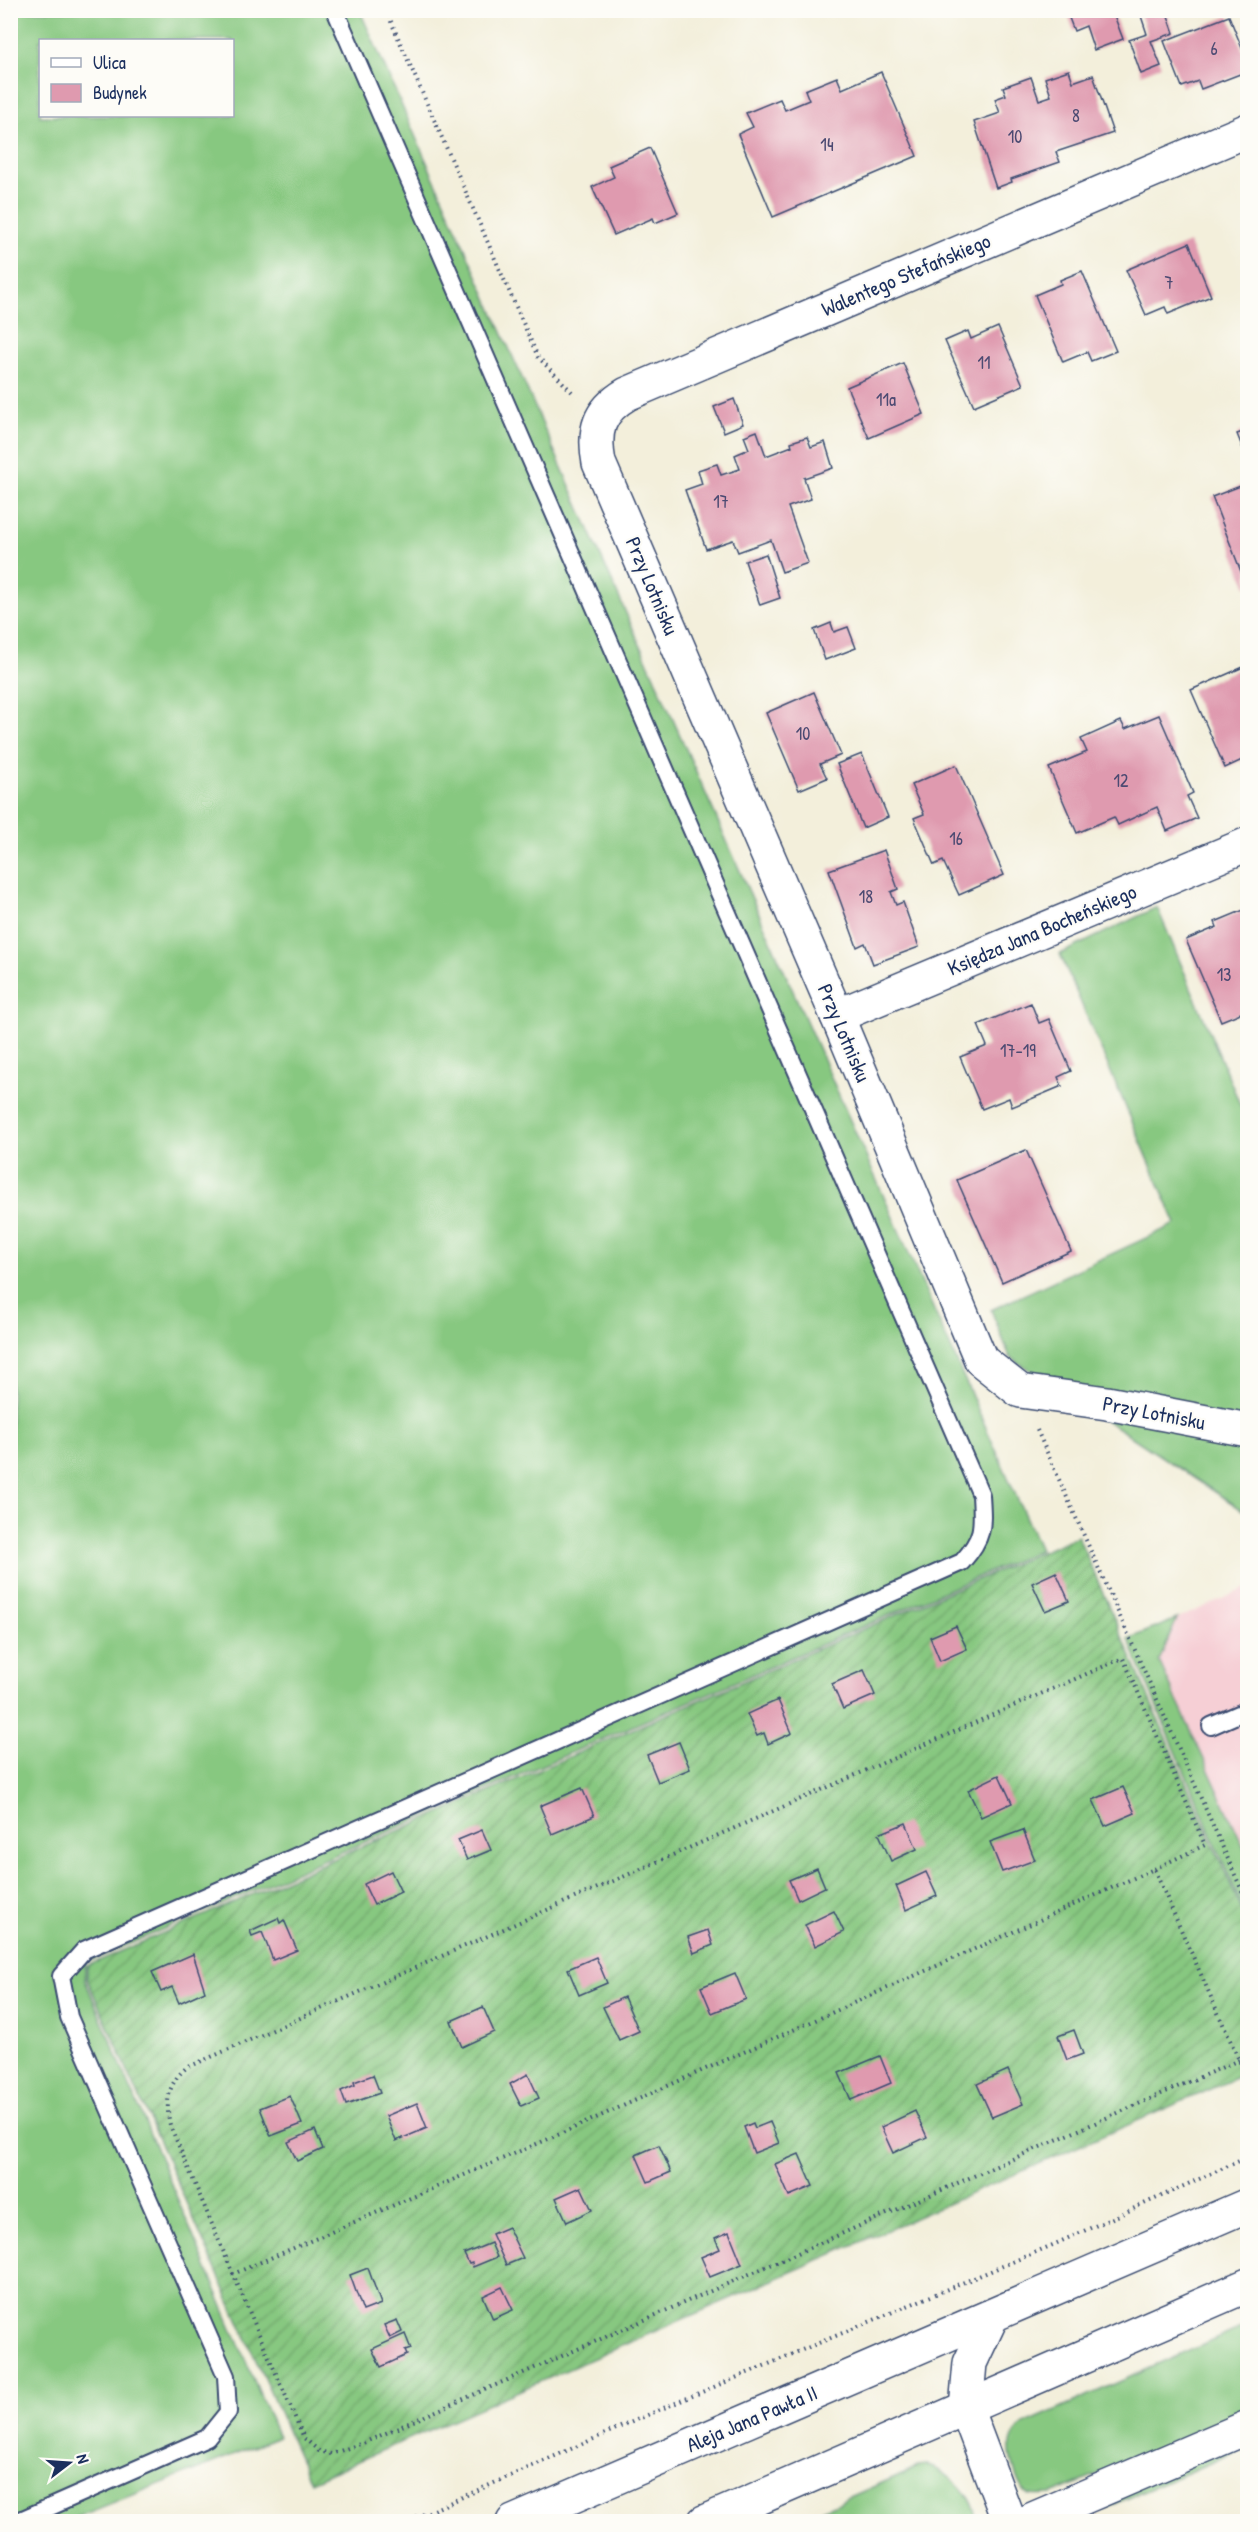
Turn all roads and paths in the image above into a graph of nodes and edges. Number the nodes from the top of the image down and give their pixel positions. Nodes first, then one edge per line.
1 (335, 10) edge
2 (386, 10) edge
3 (1248, 130) edge
4 (598, 434) junction
5 (1248, 844) edge
6 (837, 1016) junction
7 (1020, 1391) junction
8 (1248, 1430) edge
9 (1248, 1710) edge
10 (1211, 1726) dead end
11 (1154, 1869) junction
12 (1248, 1904) edge
13 (1239, 2060) junction
14 (1248, 2080) edge
15 (1248, 2157) edge
16 (1248, 2205) edge
17 (233, 2274) junction
18 (1248, 2285) edge
19 (992, 2316) junction
20 (966, 2408) junction
21 (1248, 2427) edge
22 (16, 2522) edge
23 (406, 2522) edge
24 (513, 2522) edge
25 (704, 2522) edge
26 (1009, 2522) edge
27 (1026, 2522) edge

1 - 22 lane
2 - 4 path
3 - 4 street, Walentego Stefańskiego
4 - 6 street, Przy Lotnisku
5 - 6 street, Księdza Jana Bocheńskiego
6 - 7 street, Przy Lotnisku
7 - 8 street, Przy Lotnisku
7 - 12 path
9 - 10 lane
11 - 13 path
11 - 17 path
11 - 17 path
13 - 14 path
13 - 17 path
15 - 23 path
16 - 19 street, Aleja Jana Pawła II
18 - 20 street
19 - 20 street
19 - 24 street, Aleja Jana Pawła II
20 - 25 street
20 - 26 street
21 - 27 street

